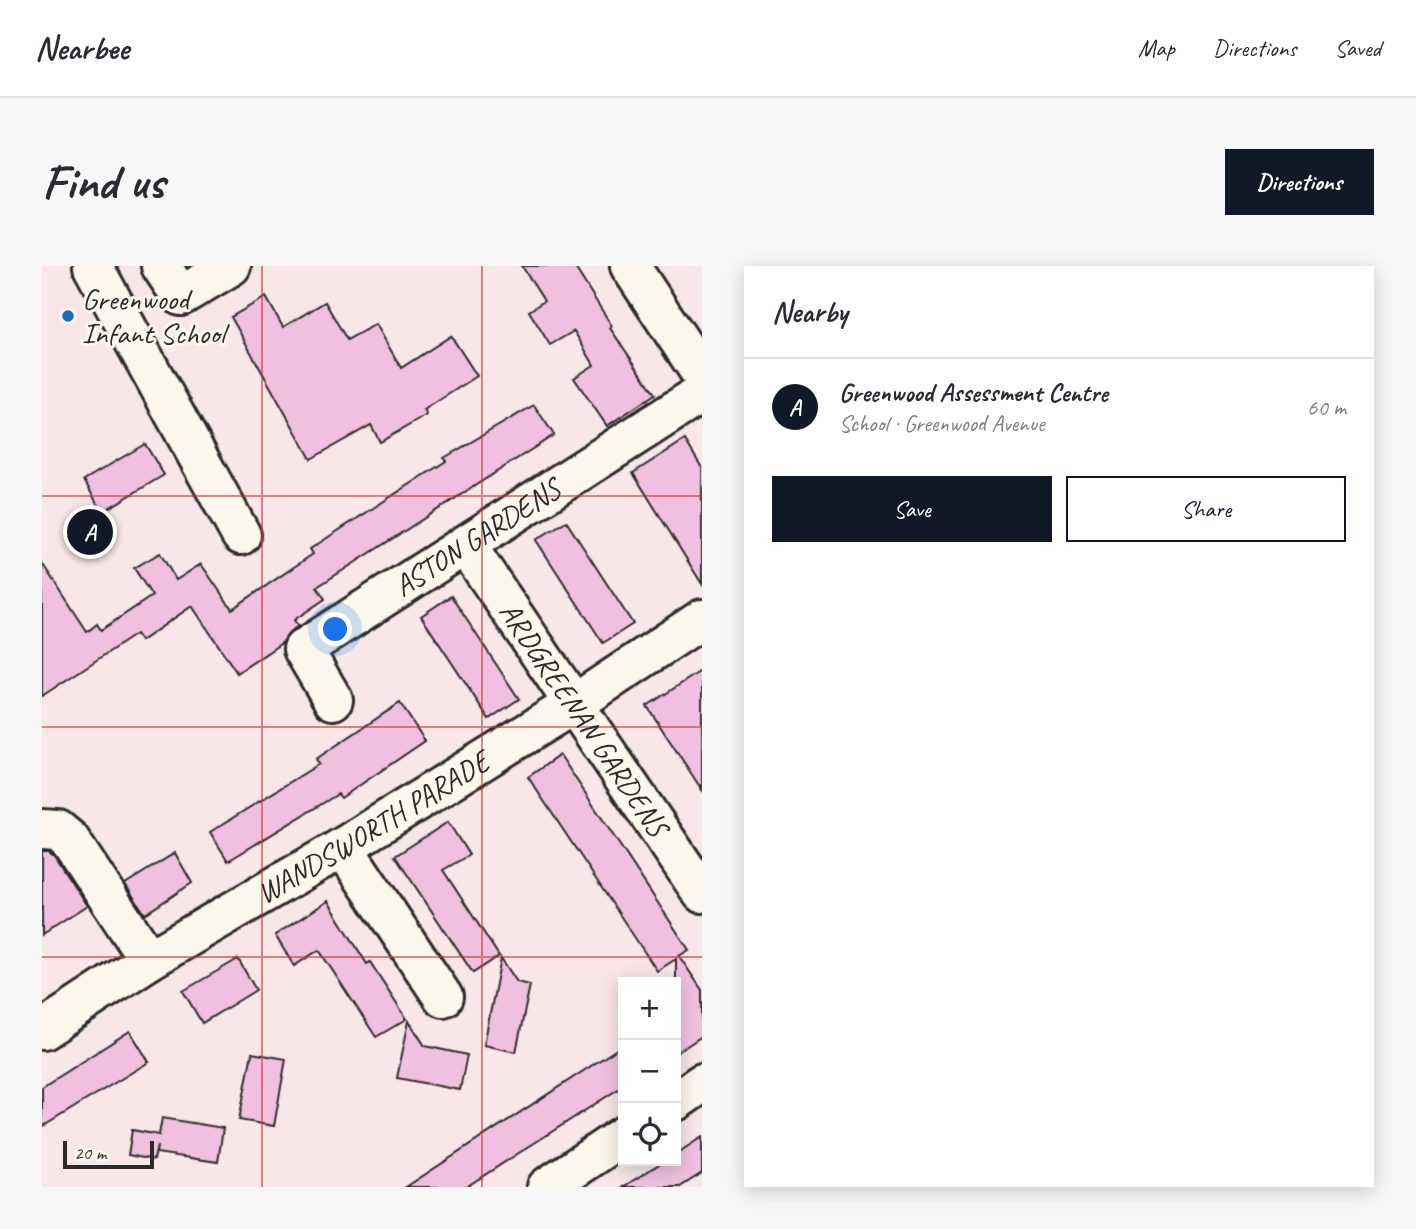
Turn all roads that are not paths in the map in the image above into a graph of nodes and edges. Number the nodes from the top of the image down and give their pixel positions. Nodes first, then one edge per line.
1 (139, 266) edge
2 (161, 266) edge
3 (231, 266) edge
4 (630, 266) edge
5 (99, 276) edge
6 (702, 375) edge
7 (702, 393) edge
8 (240, 535) dead end
9 (466, 544) junction
10 (702, 619) edge
11 (333, 699) dead end
12 (574, 704) junction
13 (42, 829) edge
14 (342, 847) junction
15 (702, 893) edge
16 (149, 960) junction
17 (443, 998) dead end
18 (42, 1030) edge
19 (702, 1083) edge
20 (681, 1098) edge
21 (618, 1139) edge
22 (547, 1187) edge

1 - 5 street
2 - 3 street
4 - 6 street
5 - 8 street
7 - 9 street, ASTON GARDENS
9 - 11 street, ASTON GARDENS
9 - 12 street, ARDGREENAN GARDENS
10 - 12 street, WANDSWORTH PARADE
12 - 14 street, WANDSWORTH PARADE
12 - 15 street, ARDGREENAN GARDENS
13 - 16 street
14 - 16 street, WANDSWORTH PARADE
14 - 17 street
16 - 18 street, WANDSWORTH PARADE
19 - 20 street
21 - 22 street

